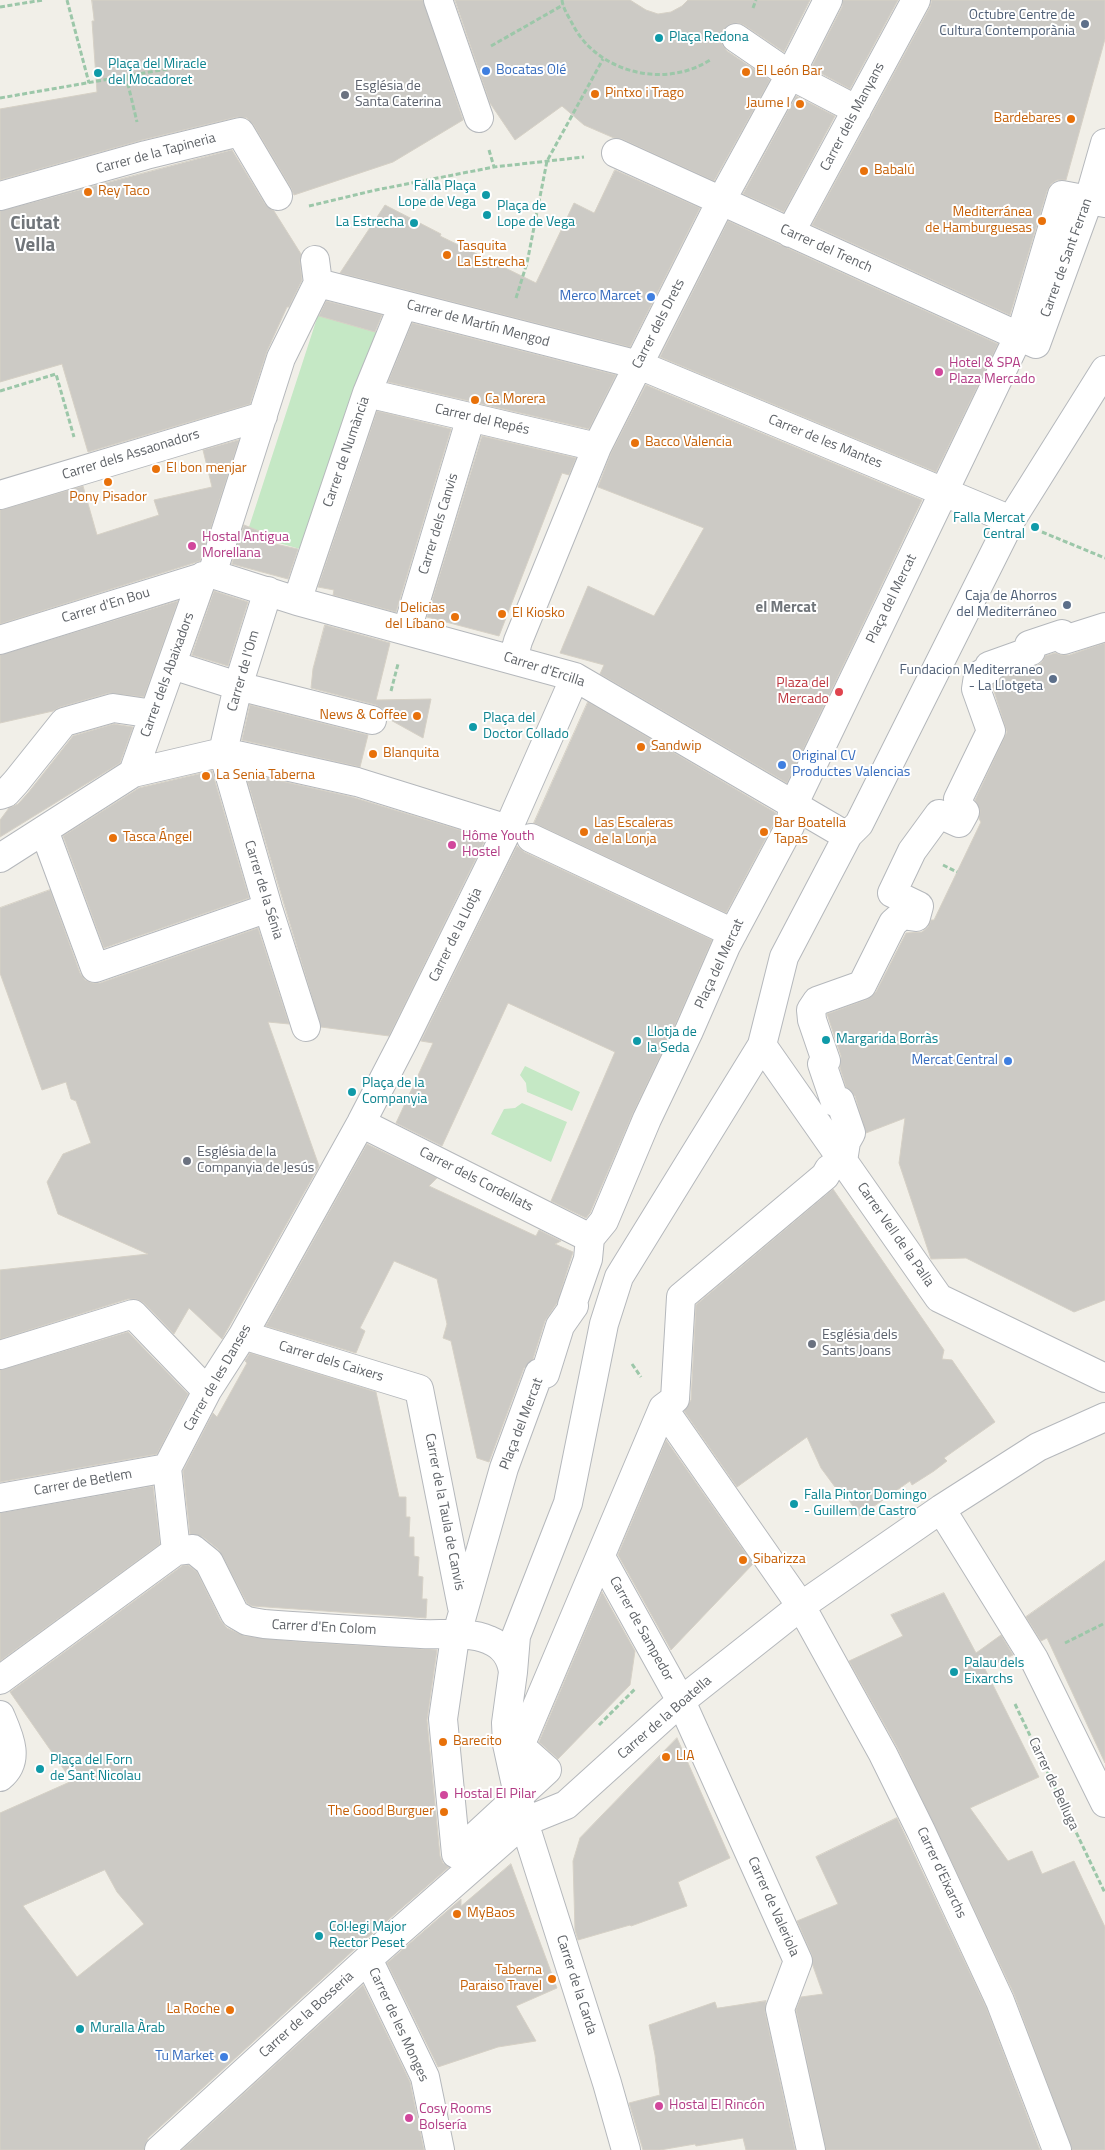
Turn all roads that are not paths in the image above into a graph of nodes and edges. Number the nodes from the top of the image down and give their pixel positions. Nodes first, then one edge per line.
1 (438, 0) edge
2 (828, 0) edge
3 (916, 0) edge
4 (736, 38) road end
5 (790, 75) junction
6 (857, 110) junction
7 (480, 118) dead end
8 (1105, 143) edge
9 (616, 153) dead end
10 (0, 196) edge
11 (278, 196) road end
12 (721, 201) junction
13 (1097, 201) edge
14 (790, 233) junction
15 (316, 271) joint
16 (403, 305) junction
17 (1028, 340) junction
18 (639, 365) junction
19 (1099, 377) edge
20 (367, 393) junction
21 (263, 416) junction
22 (471, 418) junction
23 (597, 447) junction
24 (945, 492) junction
25 (0, 495) edge
26 (1012, 520) junction
27 (208, 575) junction
28 (268, 591) junction
29 (298, 601) junction
30 (1105, 627) edge
31 (407, 630) junction
32 (0, 640) edge
33 (513, 659) junction
34 (172, 665) junction
35 (575, 677) junction
36 (238, 686) junction
37 (154, 714) junction
38 (372, 720) road end
39 (223, 752) junction
40 (133, 773) junction
41 (0, 795) edge
42 (794, 806) junction
43 (44, 830) junction
44 (520, 834) junction
45 (848, 835) junction
46 (0, 858) edge
47 (268, 908) junction
48 (733, 933) junction
49 (306, 1027) dead end
50 (762, 1045) junction
51 (361, 1123) junction
52 (843, 1161) junction
53 (590, 1238) junction
54 (243, 1335) junction
55 (0, 1355) edge
56 (1105, 1378) edge
57 (419, 1389) joint
58 (207, 1391) junction
59 (663, 1408) junction
60 (1105, 1417) edge
61 (167, 1468) junction
62 (0, 1498) edge
63 (941, 1509) junction
64 (176, 1551) junction
65 (601, 1557) junction
66 (802, 1606) junction
67 (463, 1627) junction
68 (510, 1662) junction
69 (0, 1680) edge
70 (681, 1701) junction
71 (0, 1715) edge
72 (0, 1777) edge
73 (518, 1796) junction
74 (1105, 1803) edge
75 (524, 1822) junction
76 (368, 1959) junction
77 (159, 2150) edge
78 (440, 2150) edge
79 (626, 2150) edge
80 (811, 2150) edge
81 (1058, 2150) edge

1 - 7 street
2 - 5 street, Carrer dels Drets
3 - 6 street, Carrer dels Manyans
4 - 5 street
5 - 6 street
5 - 12 street, Carrer dels Drets
6 - 14 street, Carrer dels Manyans
8 - 13 street, Carrer de Sant Ferran
9 - 12 street, Carrer del Trench
10 - 11 street, Carrer de la Tapineria
12 - 14 street, Carrer del Trench
12 - 18 street, Carrer dels Drets
13 - 17 street, Carrer de Sant Ferran
14 - 17 street, Carrer del Trench
15 - 16 street, Carrer de Martín Mengod
15 - 21 street, Carrer dels Abaixadors
16 - 18 street, Carrer de Martín Mengod
16 - 20 street, Carrer de Numància
17 - 24 street, Plaça del Mercat
18 - 23 street, Carrer dels Drets
18 - 24 street, Carrer de les Mantes
19 - 26 street
20 - 22 street, Carrer del Repés
20 - 29 street, Carrer de Numància
21 - 25 street, Carrer dels Assaonadors
21 - 27 street, Carrer dels Abaixadors
22 - 23 street, Carrer del Repés
22 - 31 street, Carrer dels Canvis
23 - 33 street, Carrer dels Drets
24 - 26 street, Carrer de les Mantes
24 - 42 street, Plaça del Mercat
26 - 45 street
27 - 28 street, Carrer d'Ercilla
27 - 32 street, Carrer d'En Bou
27 - 34 street, Carrer dels Abaixadors
28 - 29 street, Carrer d'Ercilla
28 - 36 street, Carrer de l'Om
29 - 31 street, Carrer d'Ercilla
30 - 52 street
31 - 33 street, Carrer d'Ercilla
33 - 35 street, Carrer d'Ercilla
34 - 36 street
34 - 37 street, Carrer dels Abaixadors
35 - 42 street, Carrer d'Ercilla
35 - 44 street
36 - 38 street
36 - 39 street, Carrer de l'Om
37 - 40 street, Carrer dels Abaixadors
37 - 41 street
39 - 40 street
39 - 44 street
39 - 47 street, Carrer de la Sénia
40 - 43 street
42 - 45 street, Carrer d'Ercilla
42 - 48 street, Plaça del Mercat
43 - 46 street
43 - 47 street
44 - 48 street
44 - 51 street, Carrer de la Llotja
45 - 50 street
47 - 49 street, Carrer de la Sénia
48 - 53 street, Plaça del Mercat
50 - 52 street, Carrer Vell de la Palla
50 - 68 street
51 - 53 street, Carrer dels Cordellats
51 - 54 street, Carrer de les Danses
52 - 56 street, Carrer Vell de la Palla
52 - 59 street, Plaça del Mercat
53 - 67 street, Plaça del Mercat
54 - 57 street, Carrer dels Caixers
54 - 58 street, Carrer de les Danses
55 - 58 street
57 - 67 street, Carrer de la Taula de Canvis
58 - 61 street, Carrer de les Danses
59 - 65 street, Plaça del Mercat
59 - 66 street, Carrer d'Eixarchs
60 - 63 street, Carrer de la Boatella
61 - 62 street, Carrer de Betlem
61 - 64 street
63 - 66 street, Carrer de la Boatella
63 - 74 street
64 - 67 street, Carrer d'En Colom
64 - 69 street
65 - 70 street, Carrer de Sampedor
65 - 73 street, Plaça del Mercat
66 - 70 street, Carrer de la Boatella
66 - 81 street, Carrer d'Eixarchs
67 - 68 street, Carrer d'En Colom
67 - 73 street, Plaça del Mercat
68 - 73 street
70 - 75 street, Carrer de la Boatella
70 - 80 street, Carrer de Valeriola
71 - 72 street
73 - 75 street
75 - 76 street, Carrer de la Bosseria
75 - 79 street, Carrer de la Carda
76 - 77 street, Carrer de la Bosseria
76 - 78 street, Carrer de les Monges

